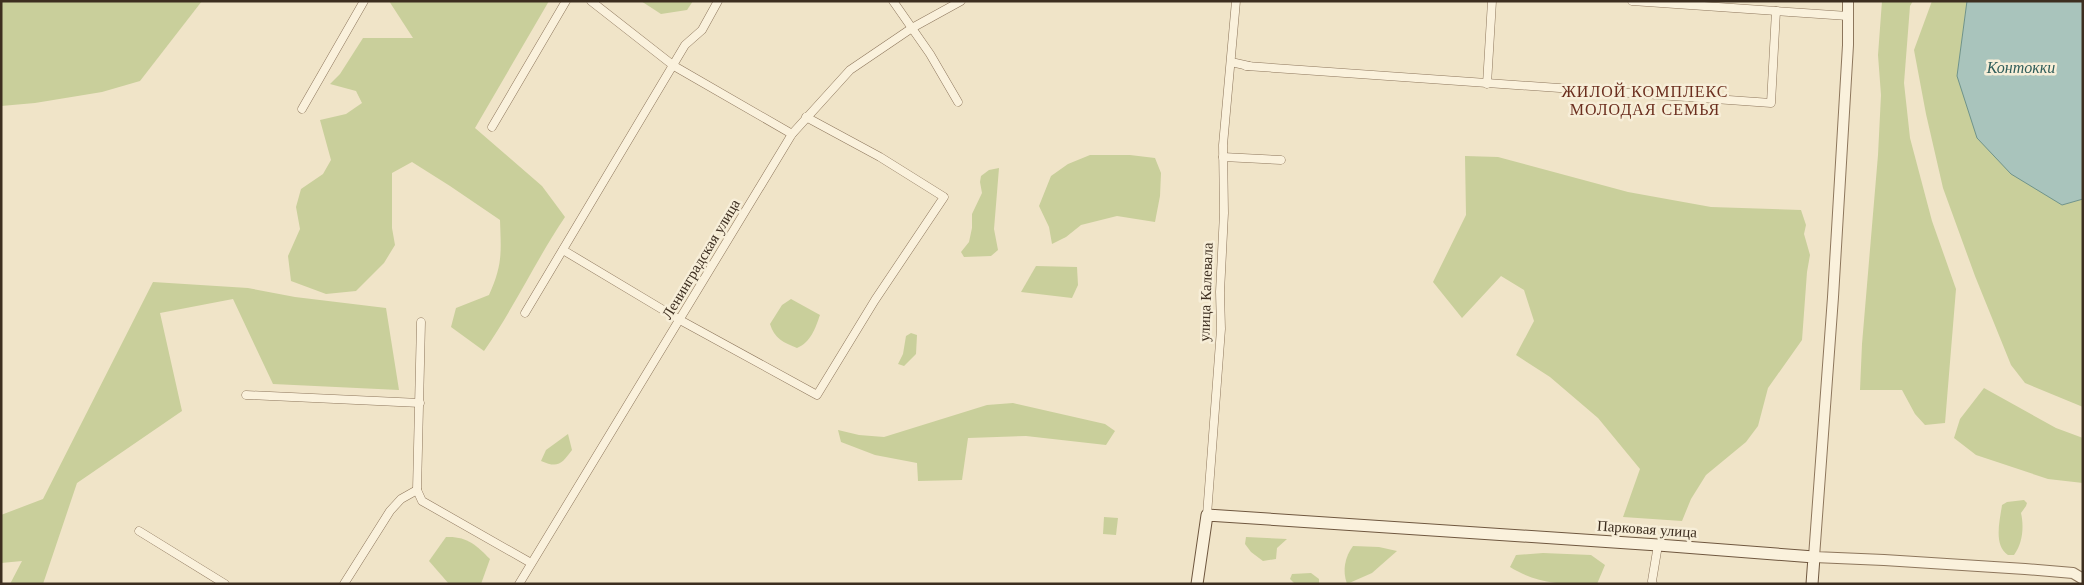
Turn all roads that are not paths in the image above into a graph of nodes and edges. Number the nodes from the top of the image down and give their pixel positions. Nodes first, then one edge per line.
1 (364, 1) edge
2 (566, 1) edge
3 (591, 1) edge
4 (718, 1) edge
5 (893, 1) edge
6 (961, 1) edge
7 (1236, 1) edge
8 (1492, 1) edge
9 (1632, 1) edge
10 (1848, 1) edge
11 (1776, 11) junction
12 (1848, 16) junction
13 (912, 28) junction
14 (1231, 62) junction
15 (674, 66) junction
16 (1487, 84) junction
17 (958, 102) dead end
18 (302, 109) dead end
19 (806, 117) junction
20 (492, 127) dead end
21 (792, 134) junction
22 (1223, 157) junction
23 (1281, 160) dead end
24 (563, 250) junction
25 (524, 313) dead end
26 (680, 320) junction
27 (421, 322) dead end
28 (246, 395) dead end
29 (420, 403) junction
30 (417, 490) junction
31 (1207, 515) junction
32 (139, 531) dead end
33 (1658, 545) junction
34 (1814, 557) junction
35 (531, 562) junction
36 (2083, 579) edge
37 (225, 584) edge
38 (344, 584) edge
39 (519, 584) edge
40 (1197, 584) edge
41 (1653, 584) edge
42 (1812, 584) edge

1 - 18 street
2 - 20 street
3 - 15 street
4 - 15 street
5 - 13 street
6 - 13 street, Ленинградская улица
7 - 14 street, улица Калевала
8 - 16 street
9 - 11 street
10 - 12 street
11 - 12 street
11 - 16 street
12 - 34 street
13 - 17 street
13 - 19 street, Ленинградская улица
14 - 16 street
14 - 22 street, улица Калевала
15 - 21 street
15 - 24 street
19 - 21 street, Ленинградская улица
19 - 26 street
21 - 26 street, Ленинградская улица
22 - 23 street
22 - 31 street, улица Калевала
24 - 25 street
24 - 26 street
26 - 35 street, Ленинградская улица
27 - 29 street
28 - 29 street
29 - 30 street
30 - 35 street
30 - 38 street
31 - 33 main road, Парковая улица
31 - 40 main road, улица Калевала
32 - 37 street
33 - 34 main road, Парковая улица
33 - 41 street
34 - 36 street, Парковая улица
34 - 42 main road
35 - 39 street, Ленинградская улица

